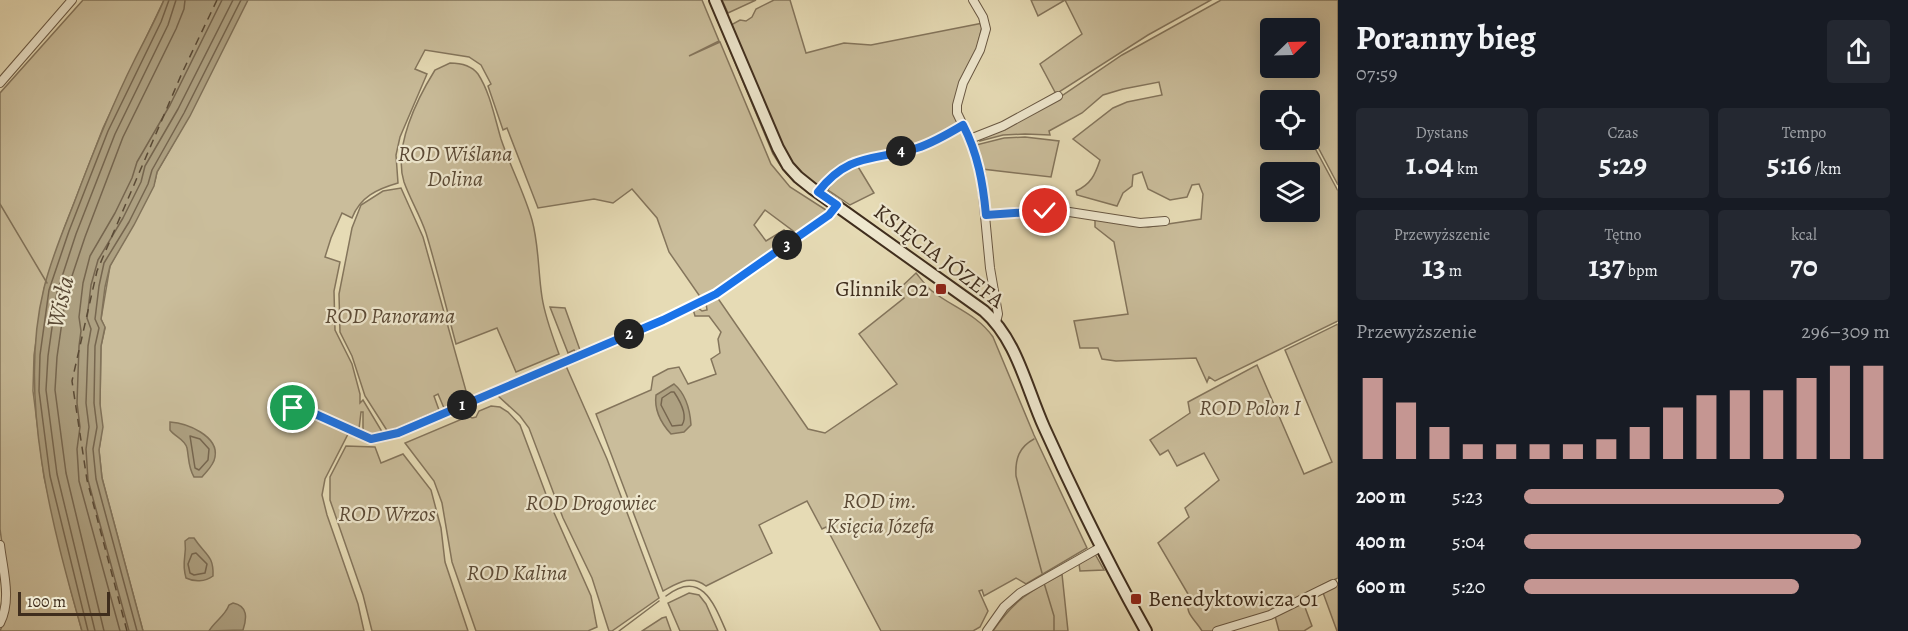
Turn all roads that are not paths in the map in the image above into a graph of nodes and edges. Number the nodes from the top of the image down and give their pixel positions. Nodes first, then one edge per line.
1 (72, 0) edge
2 (715, 0) edge
3 (973, 0) edge
4 (0, 83) edge
5 (1058, 96) dead end
6 (961, 121) junction
7 (970, 139) junction
8 (818, 192) junction
9 (837, 205) junction
10 (986, 215) junction
11 (1165, 221) dead end
12 (996, 322) junction
13 (293, 408) dead end
14 (0, 545) edge
15 (1101, 547) junction
16 (1333, 584) dead end
17 (0, 623) edge
18 (987, 631) edge
19 (1146, 631) edge
20 (1218, 631) edge

1 - 4 street
2 - 8 main road, KSIĘCIA JÓZEFA
3 - 6 street
5 - 7 street
6 - 7 street
6 - 8 street
7 - 10 street
8 - 9 main road, KSIĘCIA JÓZEFA
9 - 12 main road, KSIĘCIA JÓZEFA
9 - 13 street
10 - 11 street
10 - 12 street
12 - 15 main road, KSIĘCIA JÓZEFA
14 - 17 street
15 - 18 street
15 - 19 main road, KSIĘCIA JÓZEFA
16 - 20 street

